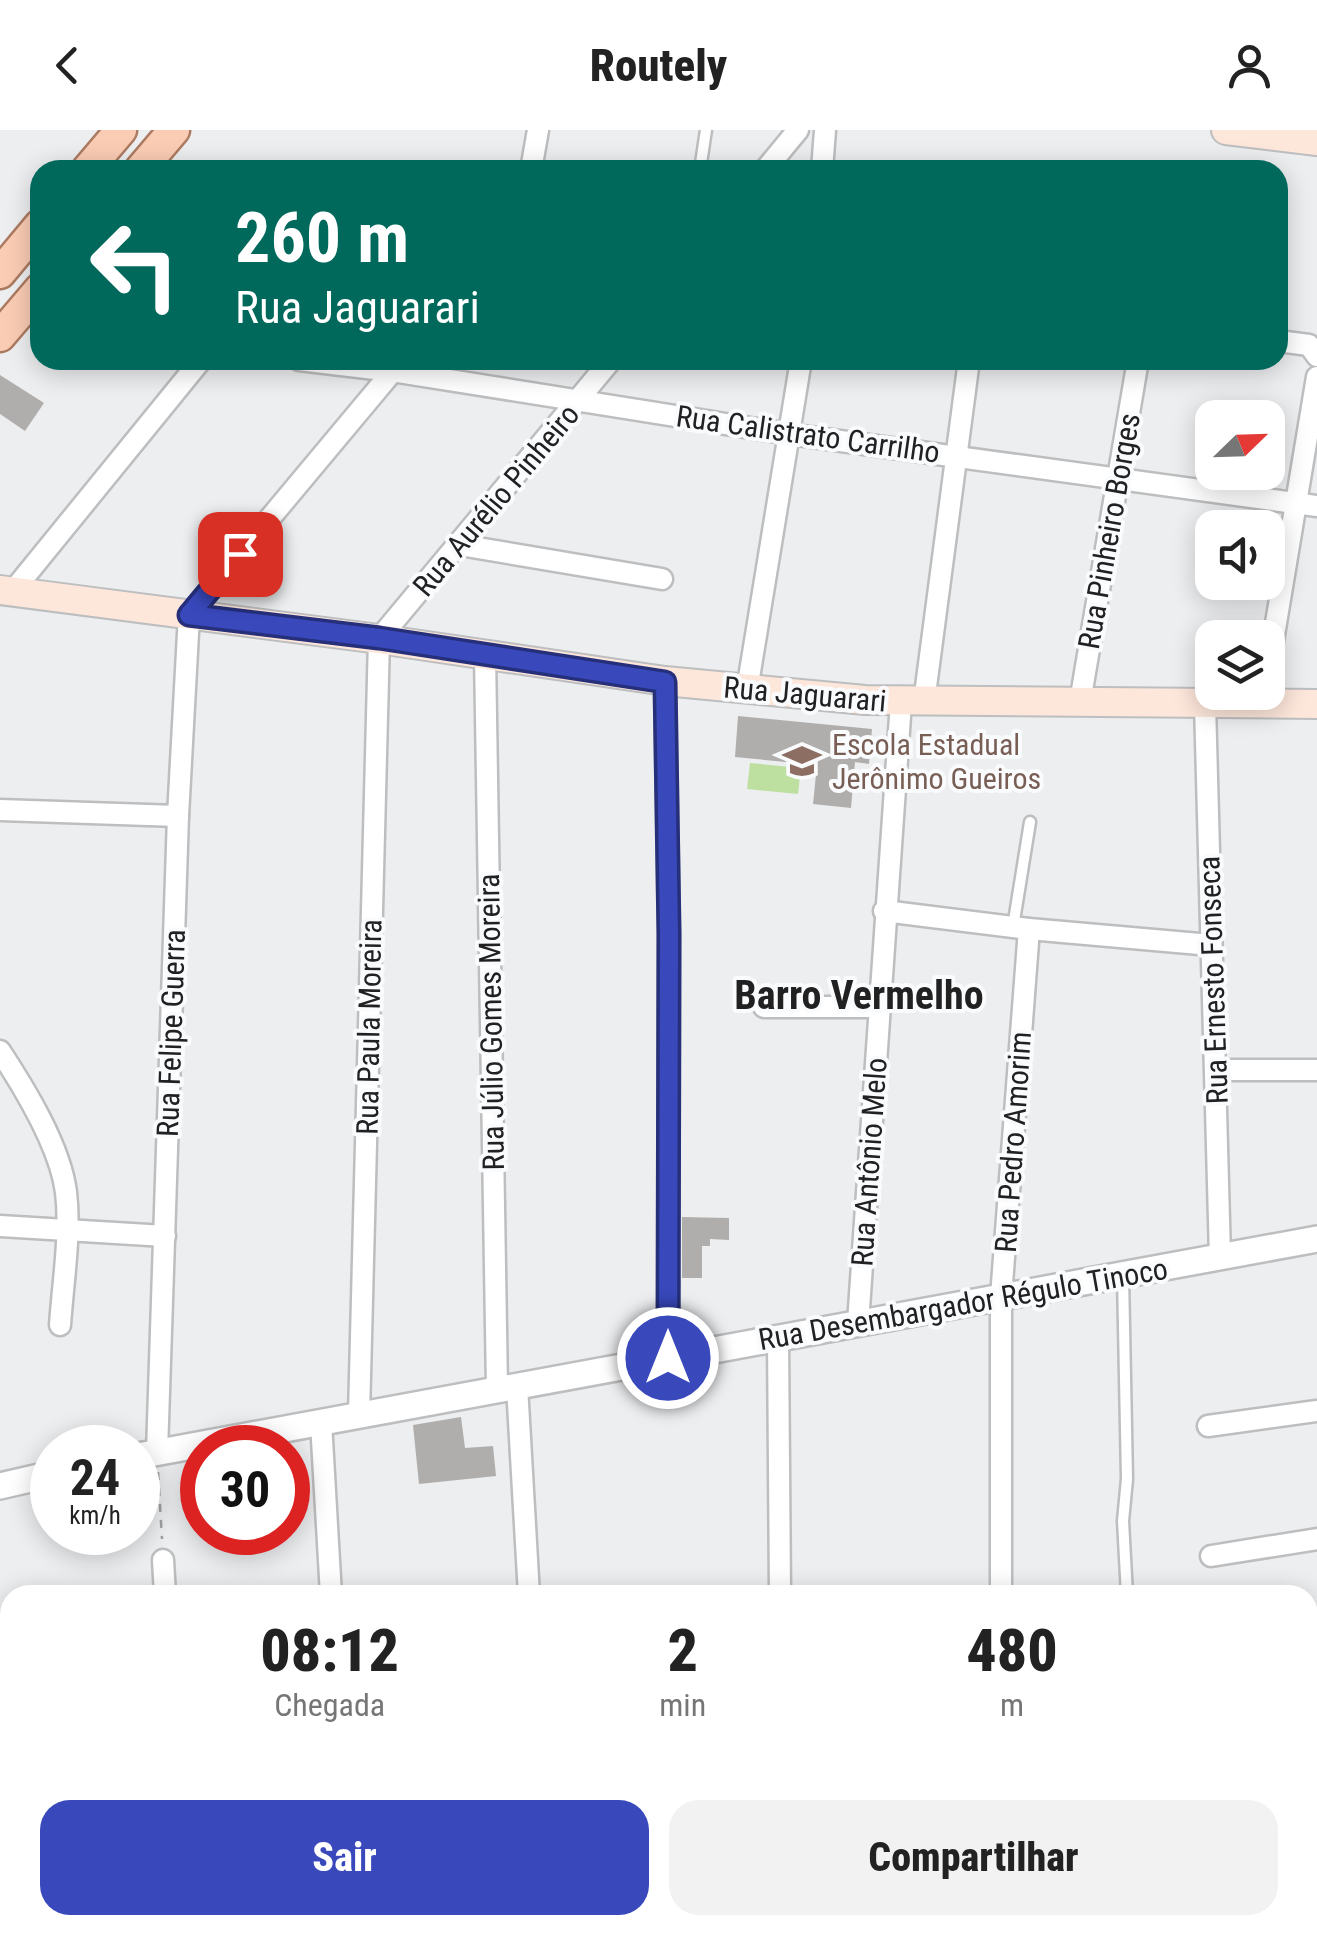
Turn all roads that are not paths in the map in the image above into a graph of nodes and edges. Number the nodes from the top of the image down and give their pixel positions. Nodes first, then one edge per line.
1 (120, 130) edge
2 (174, 130) edge
3 (538, 130) edge
4 (706, 130) edge
5 (798, 130) edge
6 (825, 130) edge
7 (1227, 130) edge
8 (1317, 140) edge
9 (95, 160) edge
10 (148, 160) edge
11 (533, 160) edge
12 (702, 160) edge
13 (773, 160) edge
14 (823, 160) edge
15 (21, 297) edge
16 (0, 336) edge
17 (1288, 341) edge
18 (1317, 356) edge
19 (193, 370) edge
20 (394, 370) edge
21 (418, 370) edge
22 (603, 370) edge
23 (799, 370) edge
24 (968, 370) edge
25 (1136, 370) edge
26 (1317, 377) edge
27 (578, 400) junction
28 (789, 434) junction
29 (958, 454) junction
30 (1117, 476) junction
31 (1295, 504) junction
32 (1317, 506) edge
33 (460, 545) junction
34 (662, 579) dead end
35 (6, 590) edge
36 (189, 615) junction
37 (1276, 620) edge
38 (379, 638) junction
39 (485, 655) junction
40 (665, 682) junction
41 (747, 690) junction
42 (1285, 700) edge
43 (912, 702) junction
44 (1080, 702) junction
45 (1195, 704) edge
46 (1317, 704) edge
47 (1205, 710) edge
48 (0, 810) edge
49 (178, 816) junction
50 (1030, 822) dead end
51 (884, 911) junction
52 (1021, 928) junction
53 (1211, 945) junction
54 (764, 1007) dead end
55 (878, 1008) junction
56 (0, 1051) edge
57 (1216, 1070) junction
58 (1317, 1070) edge
59 (0, 1226) edge
60 (66, 1230) junction
61 (165, 1236) junction
62 (1317, 1239) edge
63 (1220, 1257) junction
64 (1123, 1275) junction
65 (1002, 1297) junction
66 (858, 1323) junction
67 (60, 1325) dead end
68 (778, 1338) junction
69 (668, 1358) junction
70 (507, 1388) junction
71 (1317, 1410) edge
72 (359, 1415) junction
73 (321, 1422) junction
74 (149, 1425) edge
75 (1208, 1426) dead end
76 (160, 1452) edge
77 (30, 1479) edge
78 (0, 1486) edge
79 (1317, 1539) edge
80 (1211, 1556) dead end
81 (163, 1560) road end
82 (164, 1585) edge
83 (330, 1585) edge
84 (528, 1585) edge
85 (780, 1585) edge
86 (1001, 1585) edge
87 (1127, 1585) edge

1 - 9 main road
2 - 10 main road
3 - 11 street
4 - 12 lane
5 - 13 street
6 - 14 street
7 - 8 main road
15 - 16 main road
17 - 18 street
19 - 35 street
20 - 36 street
21 - 27 street, Rua Calistrato Carrilho
22 - 27 street, Rua Aurélio Pinheiro
23 - 28 street
24 - 29 street, Rua Antônio Melo
25 - 30 street, Rua Pinheiro Borges
26 - 31 street
27 - 28 street, Rua Calistrato Carrilho
27 - 33 street, Rua Aurélio Pinheiro
28 - 29 street, Rua Calistrato Carrilho
28 - 41 street
29 - 30 street, Rua Calistrato Carrilho
29 - 43 street, Rua Antônio Melo
30 - 31 street, Rua Calistrato Carrilho
30 - 44 street, Rua Pinheiro Borges
31 - 32 street, Rua Calistrato Carrilho
31 - 37 street
33 - 34 street
33 - 38 street, Rua Aurélio Pinheiro
35 - 36 main road, Rua Jaguarari
36 - 38 main road, Rua Jaguarari
36 - 49 street, Rua Felipe Guerra
38 - 39 main road, Rua Jaguarari
38 - 72 street, Rua Paula Moreira
39 - 40 main road, Rua Jaguarari
39 - 70 street, Rua Júlio Gomes Moreira
40 - 41 main road, Rua Jaguarari
40 - 69 street
41 - 43 main road, Rua Jaguarari
42 - 46 main road, Rua Jaguarari
43 - 44 main road, Rua Jaguarari
43 - 51 street, Rua Antônio Melo
44 - 45 main road, Rua Jaguarari
47 - 53 street, Rua Ernesto Fonseca
48 - 49 street
49 - 61 street, Rua Felipe Guerra
50 - 52 lane
51 - 52 street
51 - 55 street, Rua Antônio Melo
52 - 53 street
52 - 65 street, Rua Pedro Amorim
53 - 57 street, Rua Ernesto Fonseca
54 - 55 street
55 - 66 street, Rua Antônio Melo
56 - 60 street
57 - 58 street
57 - 63 street, Rua Ernesto Fonseca
59 - 60 street
60 - 61 street
60 - 67 street
61 - 74 street, Rua Felipe Guerra
62 - 63 street, Rua Desembargador Régulo Tinoco
63 - 64 street, Rua Desembargador Régulo Tinoco
64 - 65 street, Rua Desembargador Régulo Tinoco
64 - 87 lane
65 - 66 street, Rua Desembargador Régulo Tinoco
65 - 86 street, Rua Pedro Amorim
66 - 68 street, Rua Desembargador Régulo Tinoco
68 - 69 street, Rua Desembargador Régulo Tinoco
68 - 85 street
69 - 70 street, Rua Desembargador Régulo Tinoco
70 - 72 street, Rua Desembargador Régulo Tinoco
70 - 84 street, Rua Júlio Gomes Moreira
71 - 75 street
72 - 73 street, Rua Desembargador Régulo Tinoco
73 - 76 street, Rua Desembargador Régulo Tinoco
73 - 83 street
77 - 78 street
79 - 80 street
81 - 82 street

